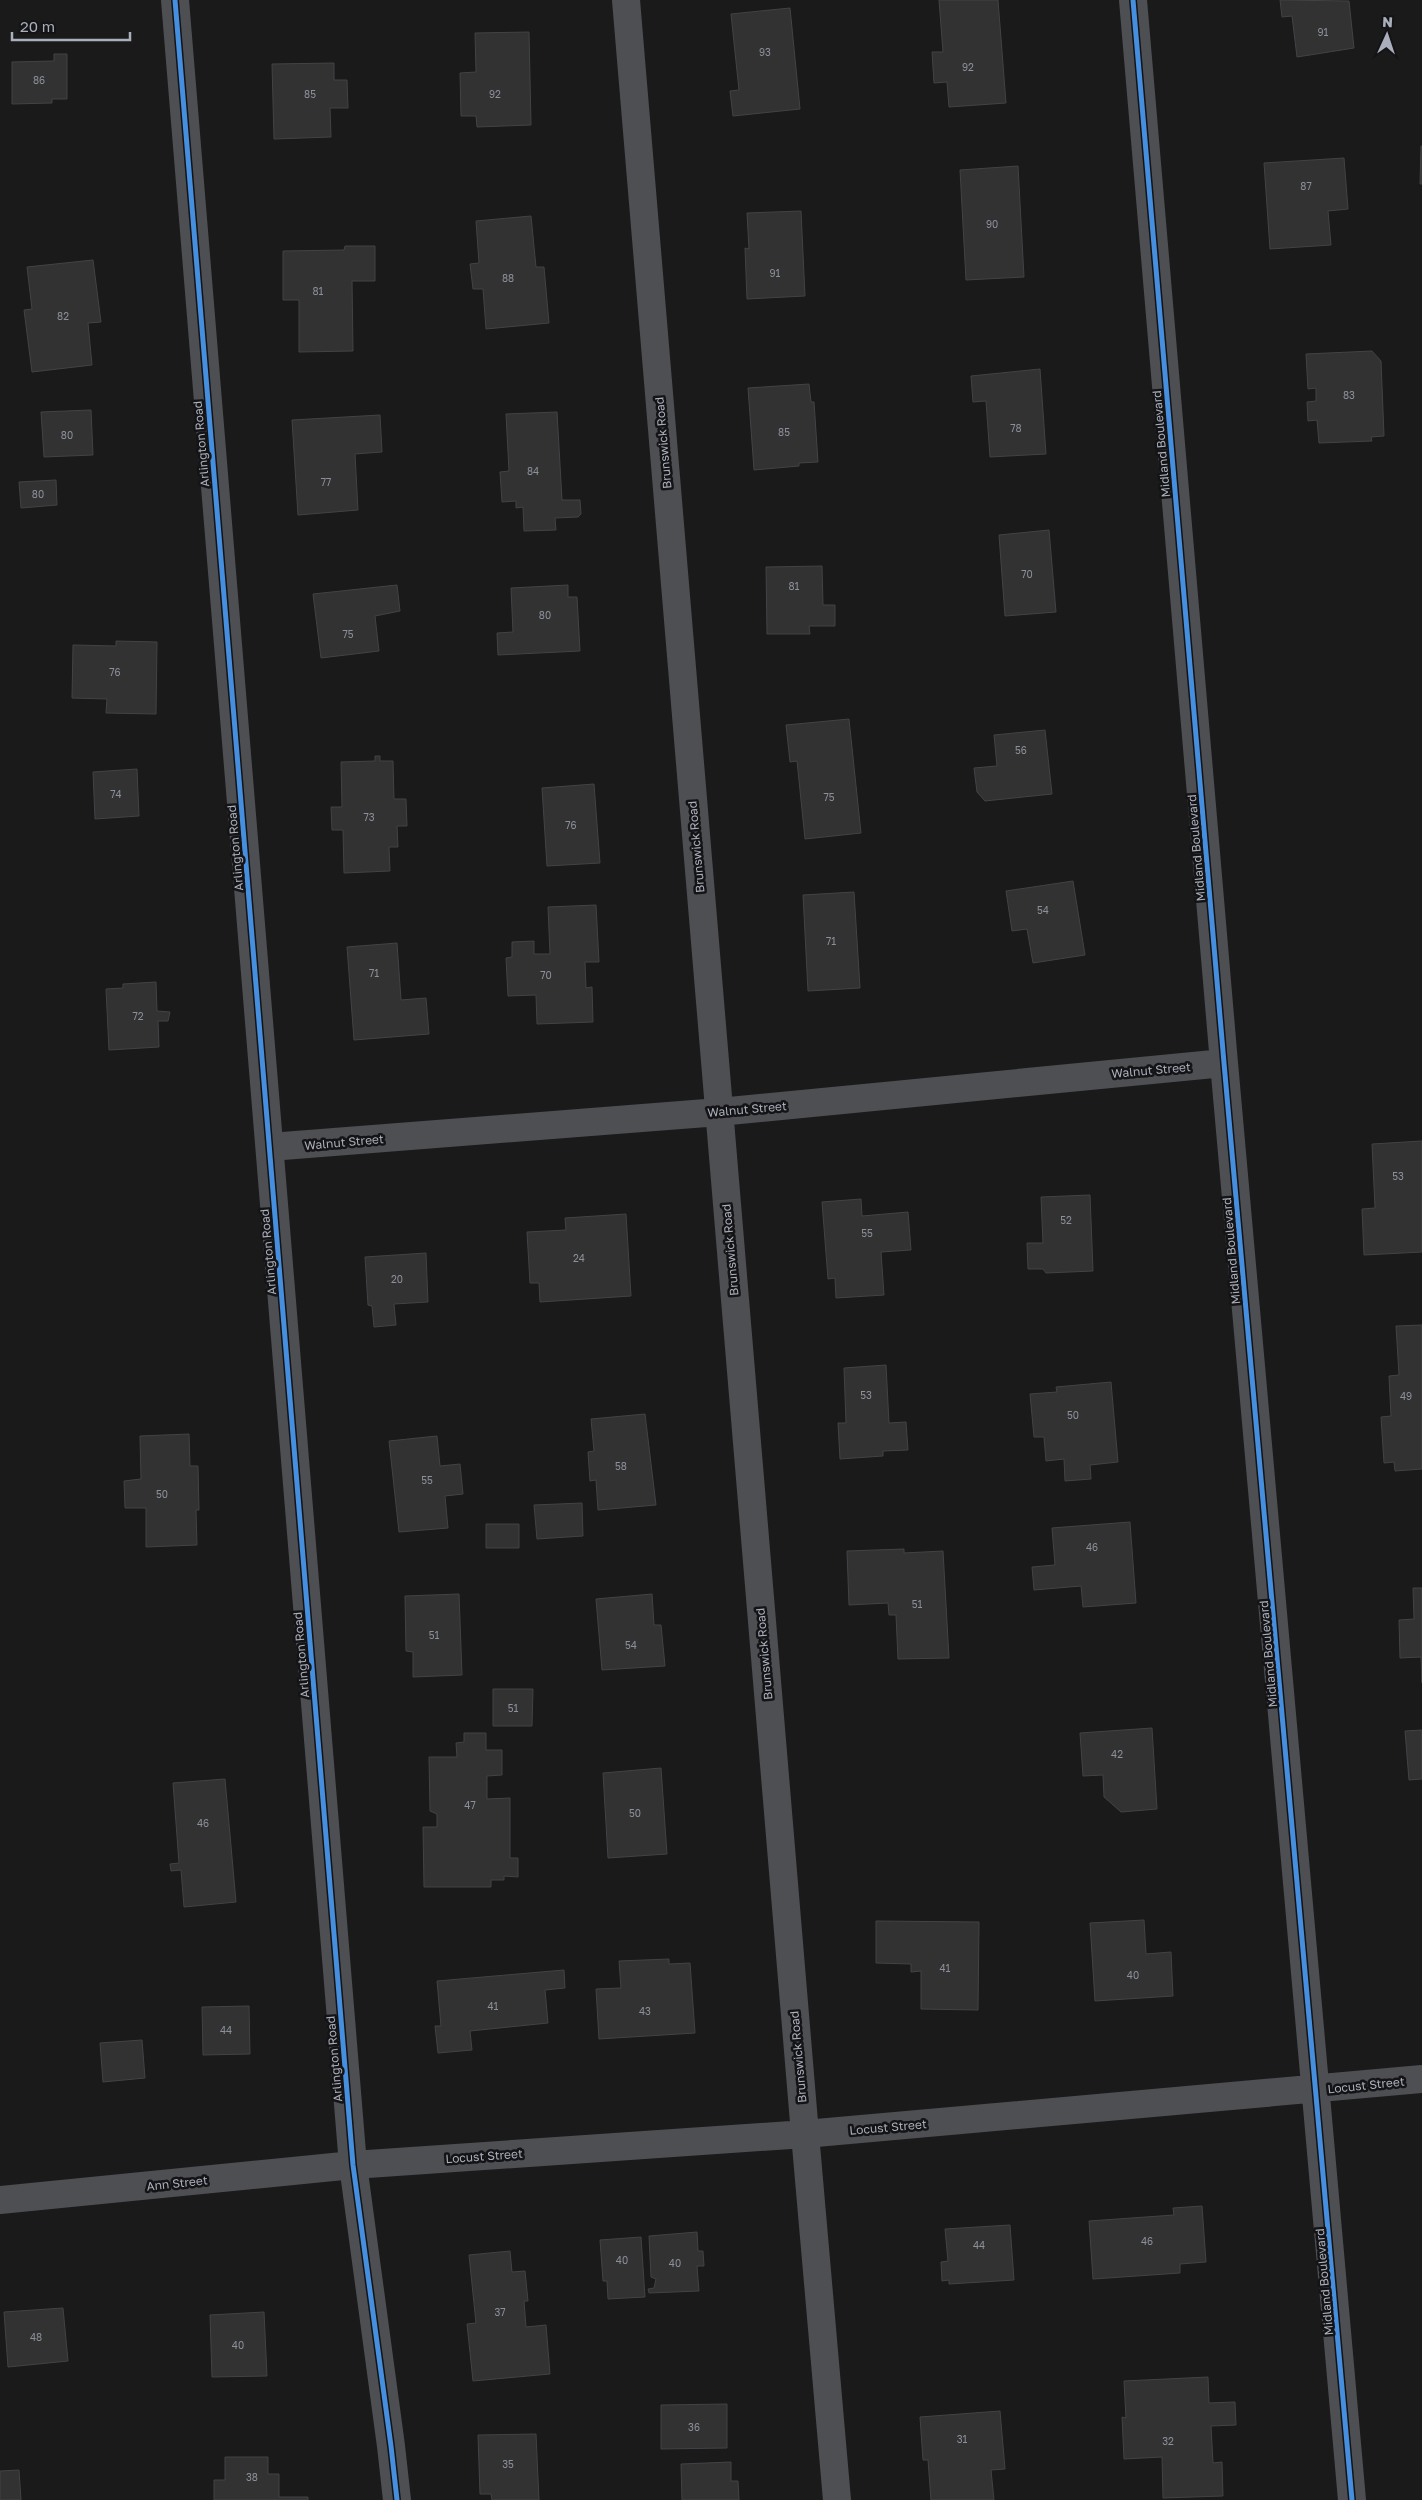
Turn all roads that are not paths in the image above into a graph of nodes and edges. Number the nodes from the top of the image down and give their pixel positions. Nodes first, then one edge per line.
1 (174, 0) edge
2 (626, 0) edge
3 (1134, 0) edge
4 (1224, 1063) junction
5 (718, 1112) junction
6 (270, 1148) junction
7 (1422, 2079) edge
8 (1317, 2089) junction
9 (805, 2134) junction
10 (353, 2165) junction
11 (0, 2200) edge
12 (397, 2500) edge
13 (837, 2500) edge
14 (1352, 2500) edge

1 - 6 street, Arlington Road
2 - 5 street, Brunswick Road
3 - 4 street, Midland Boulevard
4 - 5 street, Walnut Street
4 - 8 street, Midland Boulevard
5 - 6 street, Walnut Street
5 - 9 street, Brunswick Road
6 - 10 street, Arlington Road
7 - 8 street, Locust Street
8 - 9 street, Locust Street
8 - 14 street, Midland Boulevard
9 - 10 street, Locust Street
9 - 13 street, Brunswick Road
10 - 11 street, Ann Street
10 - 12 street, Arlington Road

